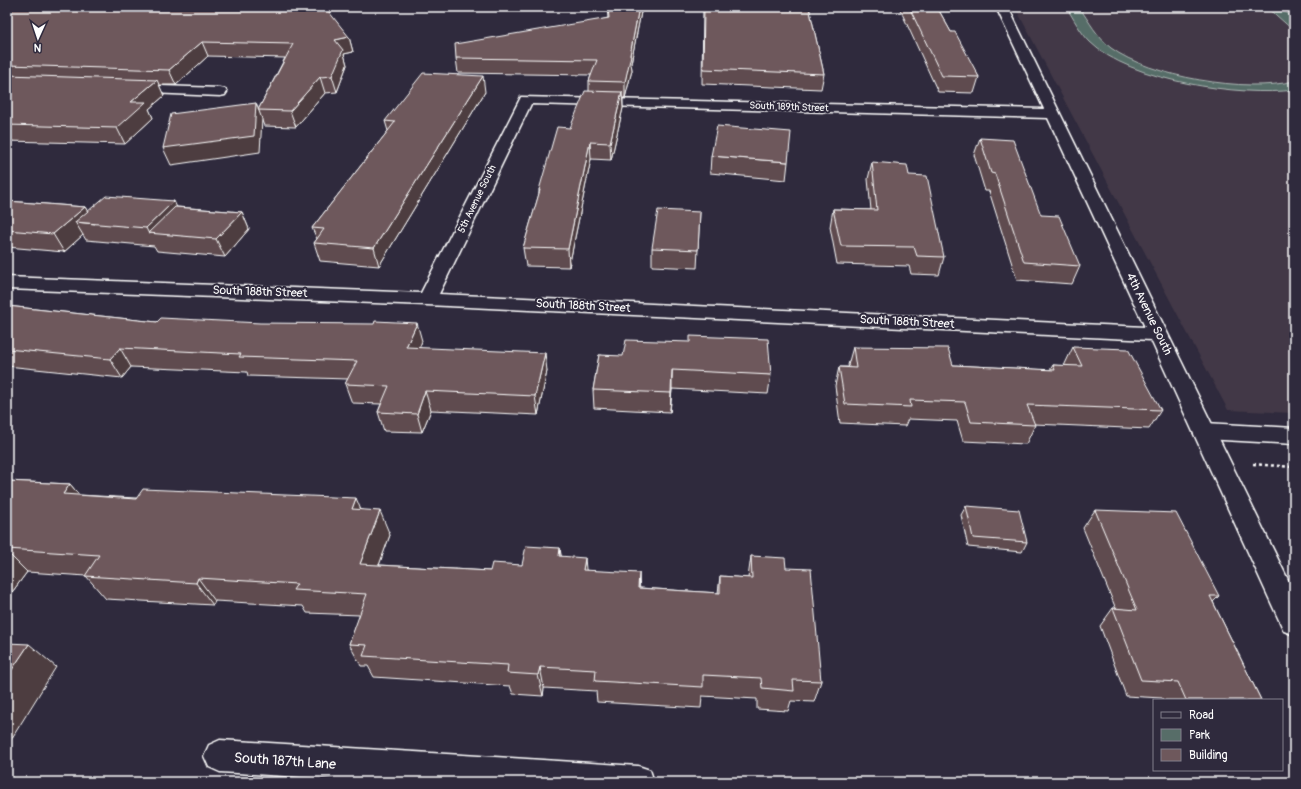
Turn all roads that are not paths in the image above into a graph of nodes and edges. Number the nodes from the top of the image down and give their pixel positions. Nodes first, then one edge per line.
1 (1002, 7) edge
2 (117, 89) edge
3 (220, 92) dead end
4 (526, 100) joint
5 (1052, 114) junction
6 (7, 283) edge
7 (427, 299) junction
8 (1159, 334) junction
9 (1206, 430) junction
10 (1294, 436) edge
11 (1294, 622) edge
12 (220, 756) dead end
13 (638, 782) edge

1 - 5 street, 4th Avenue South
2 - 3 street
4 - 5 street, South 189th Street
4 - 7 street, 5th Avenue South
5 - 8 street, 4th Avenue South
6 - 7 street, South 188th Street
7 - 8 street, South 188th Street
8 - 9 street, 4th Avenue South
9 - 10 lane
9 - 11 street, 4th Avenue South
12 - 13 street, South 187th Lane

